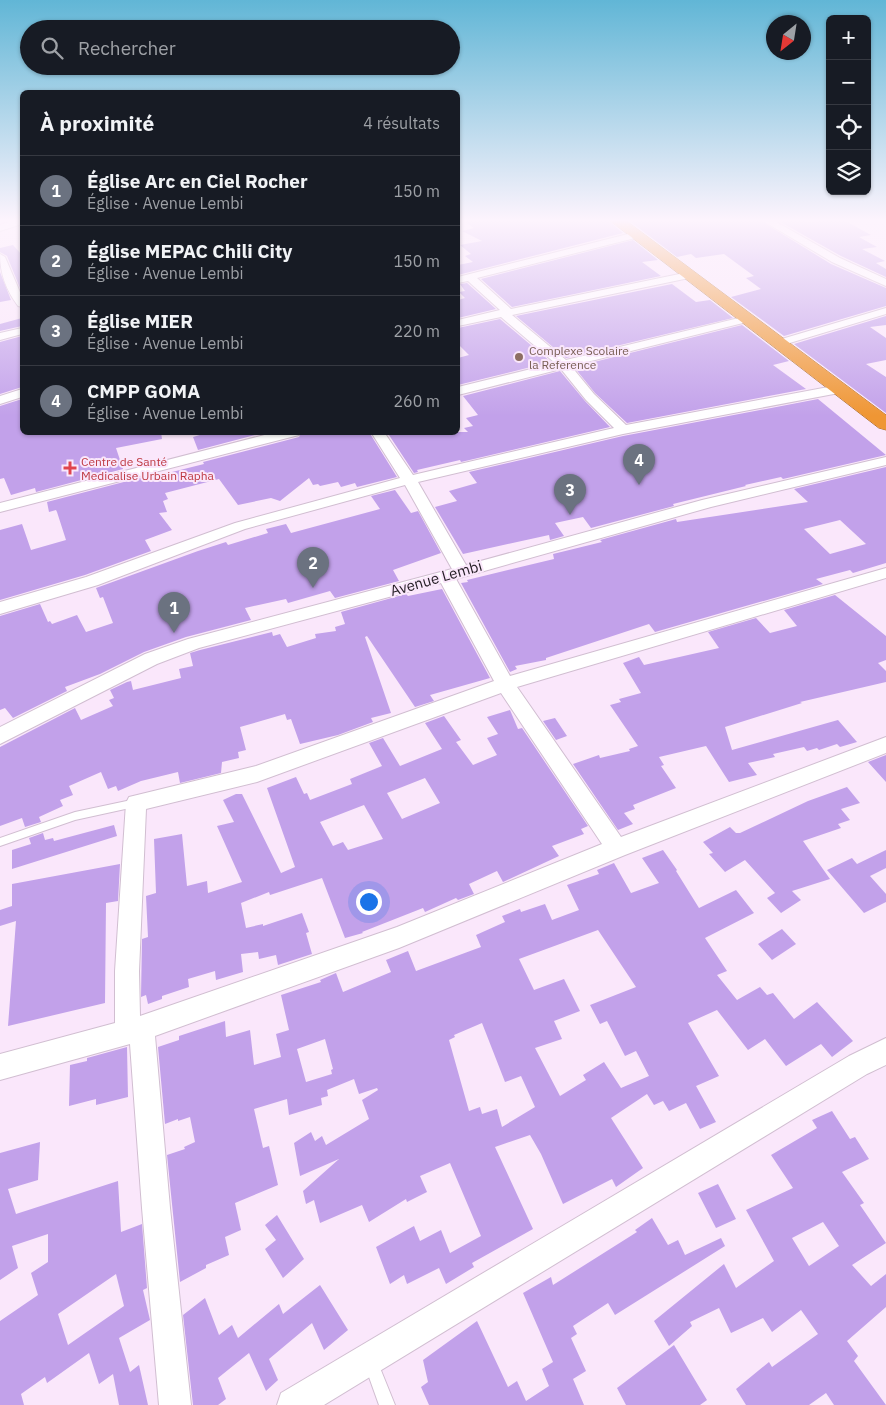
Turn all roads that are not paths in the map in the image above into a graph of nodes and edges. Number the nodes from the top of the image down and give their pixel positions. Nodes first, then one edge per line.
1 (13, 285) edge
2 (478, 285) edge
3 (645, 285) edge
4 (701, 285) edge
5 (20, 301) edge
6 (886, 311) edge
7 (505, 312) junction
8 (748, 319) junction
9 (460, 323) edge
10 (20, 332) edge
11 (0, 337) edge
12 (779, 343) junction
13 (564, 365) junction
14 (839, 389) junction
15 (460, 391) edge
16 (20, 394) edge
17 (0, 400) edge
18 (886, 424) edge
19 (623, 430) junction
20 (282, 435) edge
21 (379, 435) edge
22 (886, 461) edge
23 (409, 480) junction
24 (0, 508) edge
25 (453, 573) junction
26 (886, 573) edge
27 (0, 608) edge
28 (505, 684) junction
29 (0, 736) edge
30 (886, 745) edge
31 (136, 803) junction
32 (0, 842) edge
33 (617, 848) junction
34 (135, 1030) junction
35 (886, 1051) edge
36 (0, 1067) edge
37 (369, 1359) junction
38 (175, 1405) edge
39 (293, 1405) edge
40 (387, 1405) edge

1 - 5 street
2 - 7 street
3 - 7 street
4 - 8 highway
6 - 12 street
7 - 9 street
7 - 13 street
8 - 12 highway
8 - 13 street
10 - 11 street
12 - 14 highway
13 - 15 street
13 - 19 street
14 - 18 highway
14 - 19 street
16 - 17 street
19 - 23 street
20 - 24 street
21 - 23 street
22 - 25 street, Avenue Lembi
23 - 25 street
23 - 27 street
25 - 28 street
25 - 29 street, Avenue Lembi
26 - 28 street
28 - 31 street
28 - 33 street
30 - 33 street
31 - 32 lane
31 - 34 street
33 - 34 street
34 - 36 street
34 - 38 street
35 - 37 street
37 - 39 street
37 - 40 lane

